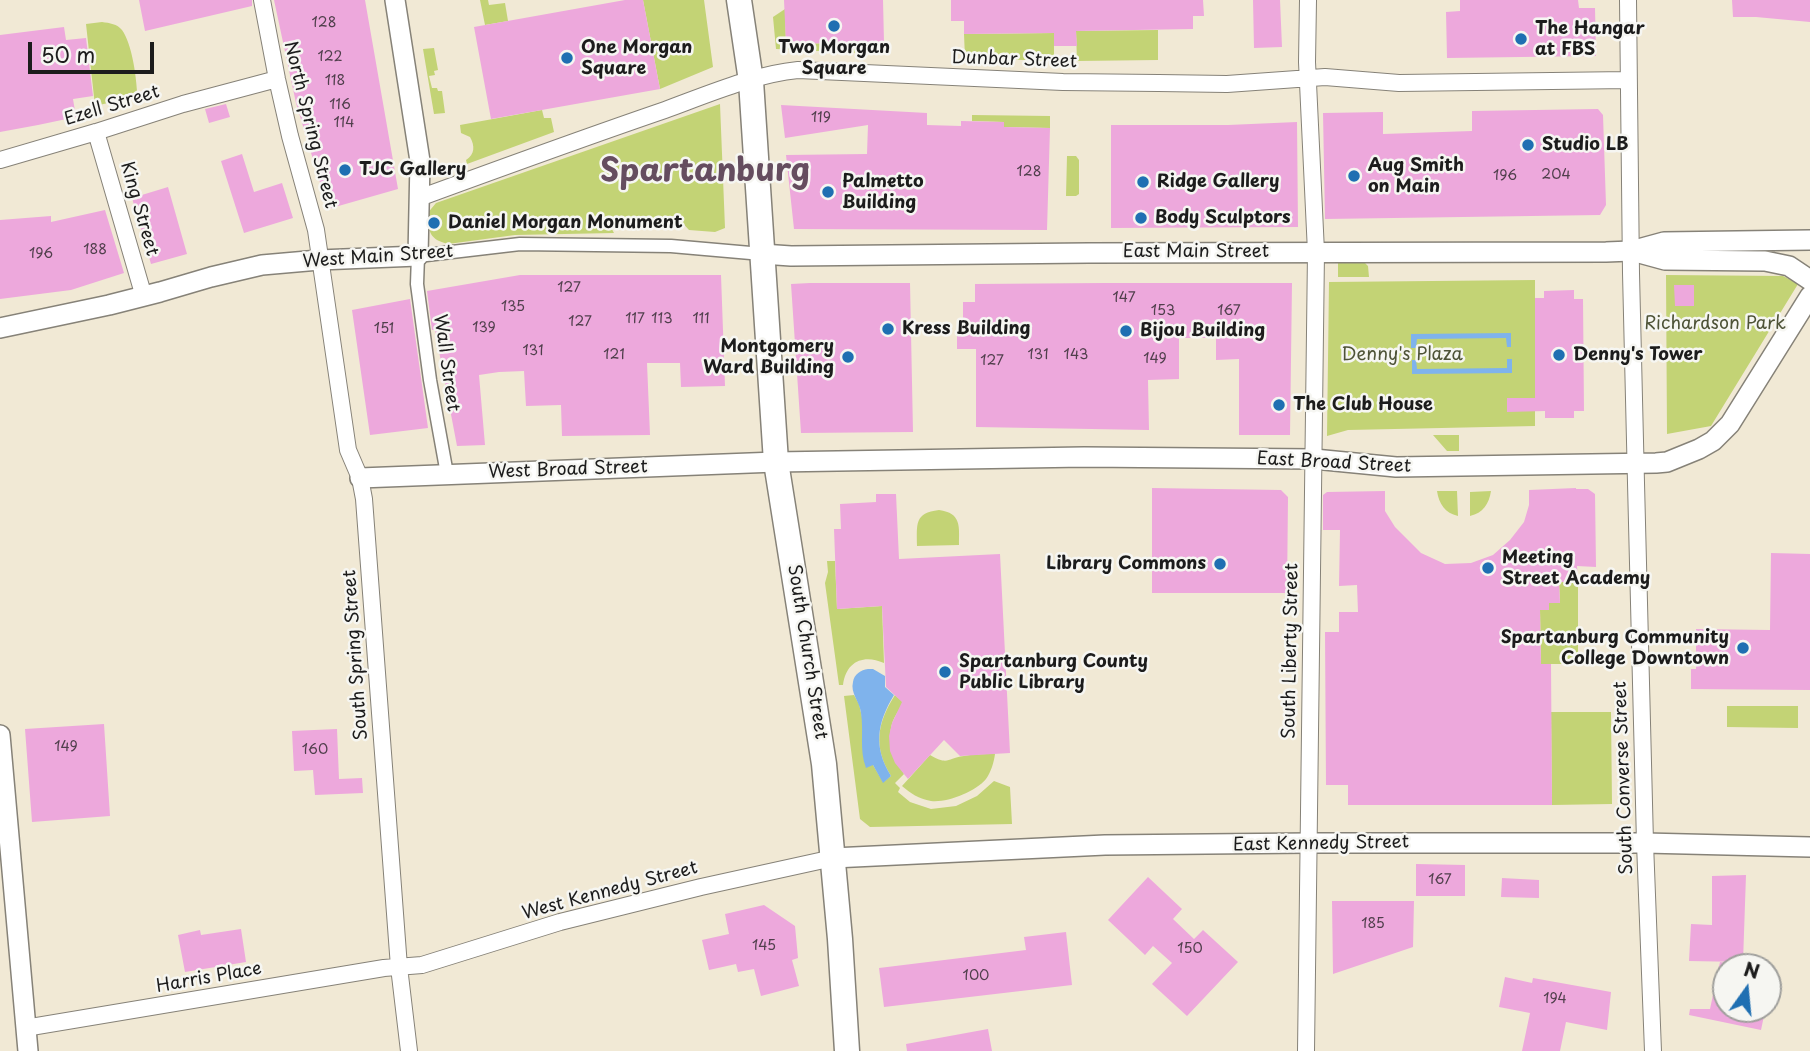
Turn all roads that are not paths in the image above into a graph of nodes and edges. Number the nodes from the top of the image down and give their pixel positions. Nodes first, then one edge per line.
1 (262, 0) edge
2 (395, 0) edge
3 (739, 0) edge
4 (1308, 0) edge
5 (1628, 0) edge
6 (1308, 78) junction
7 (277, 79) junction
8 (1628, 80) junction
9 (751, 81) junction
10 (96, 132) junction
11 (0, 160) edge
12 (419, 198) junction
13 (1810, 240) edge
14 (1631, 251) junction
15 (1316, 252) junction
16 (762, 254) junction
17 (418, 256) junction
18 (319, 260) junction
19 (1810, 280) edge
20 (1810, 296) edge
21 (144, 297) junction
22 (0, 328) edge
23 (1314, 459) junction
24 (776, 462) junction
25 (1636, 463) junction
26 (447, 474) junction
27 (360, 478) junction
28 (0, 736) edge
29 (1309, 843) junction
30 (1645, 843) junction
31 (1810, 847) edge
32 (833, 858) junction
33 (399, 967) junction
34 (25, 1028) junction
35 (28, 1051) edge
36 (409, 1051) edge
37 (847, 1051) edge
38 (1306, 1051) edge
39 (1653, 1051) edge

1 - 7 street, North Spring Street
2 - 12 street
3 - 9 main road, South Church Street
4 - 6 street, South Liberty Street
5 - 8 street, South Converse Street
6 - 8 street, Dunbar Street
6 - 9 street, Dunbar Street
6 - 15 street, South Liberty Street
7 - 10 street, Ezell Street
7 - 18 street, North Spring Street
8 - 14 street, South Converse Street
9 - 12 street, Dunbar Street
9 - 16 main road, South Church Street
10 - 11 street, Ezell Street
10 - 21 street, King Street
12 - 17 street
13 - 14 street, East Main Street
14 - 15 street, East Main Street
14 - 19 street, East Main Street
14 - 25 street, South Converse Street
15 - 16 street, East Main Street
15 - 23 street, South Liberty Street
16 - 17 street, West Main Street
16 - 24 main road, South Church Street
17 - 18 street, West Main Street
17 - 26 street, Wall Street
18 - 21 street, West Main Street
18 - 27 street, South Spring Street
20 - 25 street, East Broad Street
21 - 22 street, West Main Street
23 - 24 street, East Broad Street
23 - 25 street, East Broad Street
23 - 29 street, South Liberty Street
24 - 26 street, West Broad Street
24 - 32 main road, South Church Street
25 - 30 street, South Converse Street
26 - 27 street, West Broad Street
27 - 33 street, South Spring Street
28 - 34 street
29 - 30 street, East Kennedy Street
29 - 32 street, East Kennedy Street
29 - 38 street, South Liberty Street
30 - 31 street, East Kennedy Street
30 - 39 street, South Converse Street
32 - 33 street, West Kennedy Street
32 - 37 main road, South Church Street
33 - 34 street, Harris Place
33 - 36 street, South Spring Street
34 - 35 street

